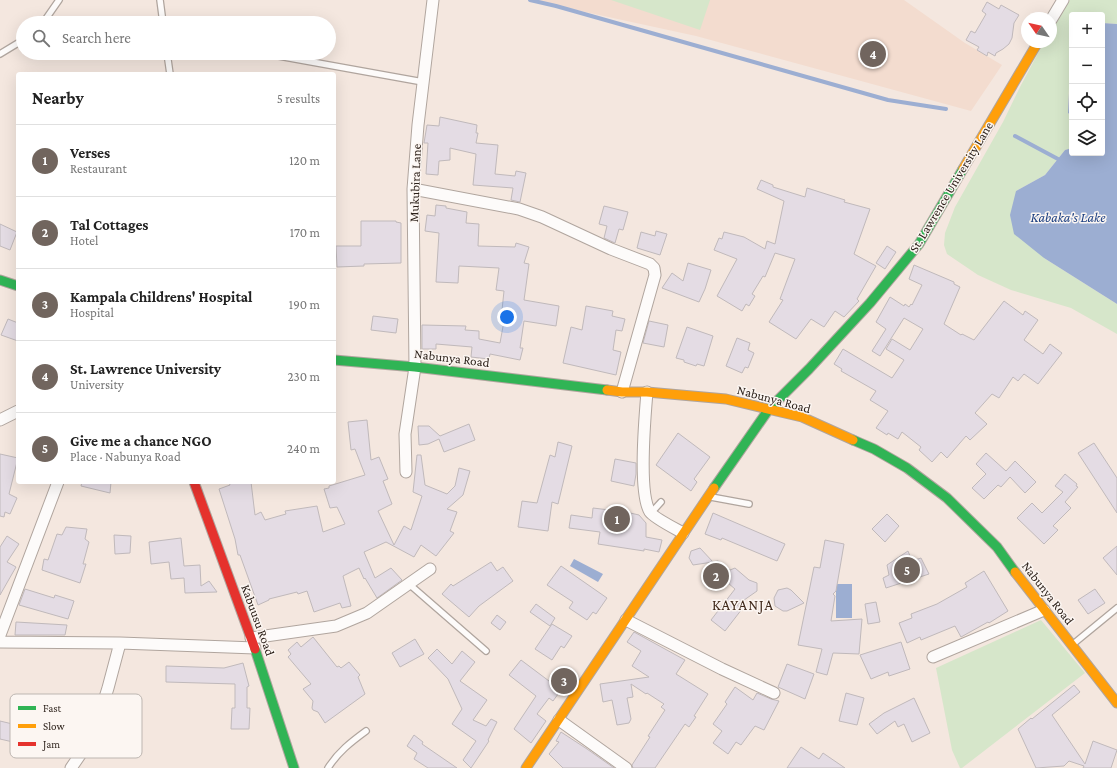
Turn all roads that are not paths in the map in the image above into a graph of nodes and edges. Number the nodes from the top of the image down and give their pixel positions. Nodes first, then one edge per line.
1 (59, 0) edge
2 (160, 0) edge
3 (433, 0) edge
4 (1063, 0) edge
5 (1056, 12) edge
6 (48, 16) edge
7 (162, 16) edge
8 (16, 44) edge
9 (1034, 48) edge
10 (0, 54) edge
11 (168, 60) edge
12 (301, 60) edge
13 (170, 72) edge
14 (423, 82) junction
15 (413, 189) junction
16 (0, 280) edge
17 (16, 285) edge
18 (336, 360) edge
19 (415, 367) junction
20 (622, 392) junction
21 (647, 392) junction
22 (790, 398) junction
23 (769, 409) junction
24 (16, 413) edge
25 (802, 417) junction
26 (0, 420) edge
27 (406, 472) dead end
28 (57, 484) edge
29 (195, 484) edge
30 (709, 496) junction
31 (661, 502) dead end
32 (749, 504) dead end
33 (651, 514) junction
34 (684, 533) junction
35 (430, 569) dead end
36 (409, 584) junction
37 (1117, 608) edge
38 (1044, 610) junction
39 (626, 620) junction
40 (0, 635) edge
41 (0, 642) edge
42 (120, 643) junction
43 (253, 643) junction
44 (1072, 645) junction
45 (486, 651) dead end
46 (933, 657) dead end
47 (774, 693) dead end
48 (106, 694) edge
49 (1117, 703) edge
50 (559, 720) junction
51 (366, 731) dead end
52 (78, 758) edge
53 (70, 768) edge
54 (294, 768) edge
55 (328, 768) edge
56 (526, 768) edge
57 (626, 768) edge

1 - 6 lane
2 - 7 lane
3 - 14 street, Mukubira Lane
4 - 5 street
8 - 10 lane
9 - 22 street, St. Lawrence University Lane
11 - 13 lane
12 - 14 lane
14 - 15 street, Mukubira Lane
15 - 19 street, Mukubira Lane
15 - 20 street
16 - 17 street
18 - 19 street, Nabunya Road
19 - 20 street, Nabunya Road
19 - 27 street, Mukubira Lane
20 - 21 street, Nabunya Road
21 - 23 street, Nabunya Road
21 - 33 street
22 - 23 street, St. Lawrence University Lane
22 - 25 street
23 - 25 street, Nabunya Road
23 - 30 street, St. Lawrence University Lane
24 - 26 street
25 - 38 street, Nabunya Road
28 - 40 street
29 - 43 street, Kabuusu Road
30 - 32 lane
30 - 34 street, St. Lawrence University Lane
31 - 33 lane
33 - 34 street
34 - 39 street, St. Lawrence University Lane
35 - 36 street
36 - 43 street
36 - 45 lane
37 - 44 lane
38 - 44 street, Nabunya Road
38 - 46 street
39 - 47 street
39 - 50 street, St. Lawrence University Lane
41 - 42 street
42 - 43 street
42 - 48 street
43 - 54 street, Kabuusu Road
44 - 49 street, Nabunya Road
50 - 56 street, St. Lawrence University Lane
50 - 57 street
51 - 55 lane
52 - 53 street

